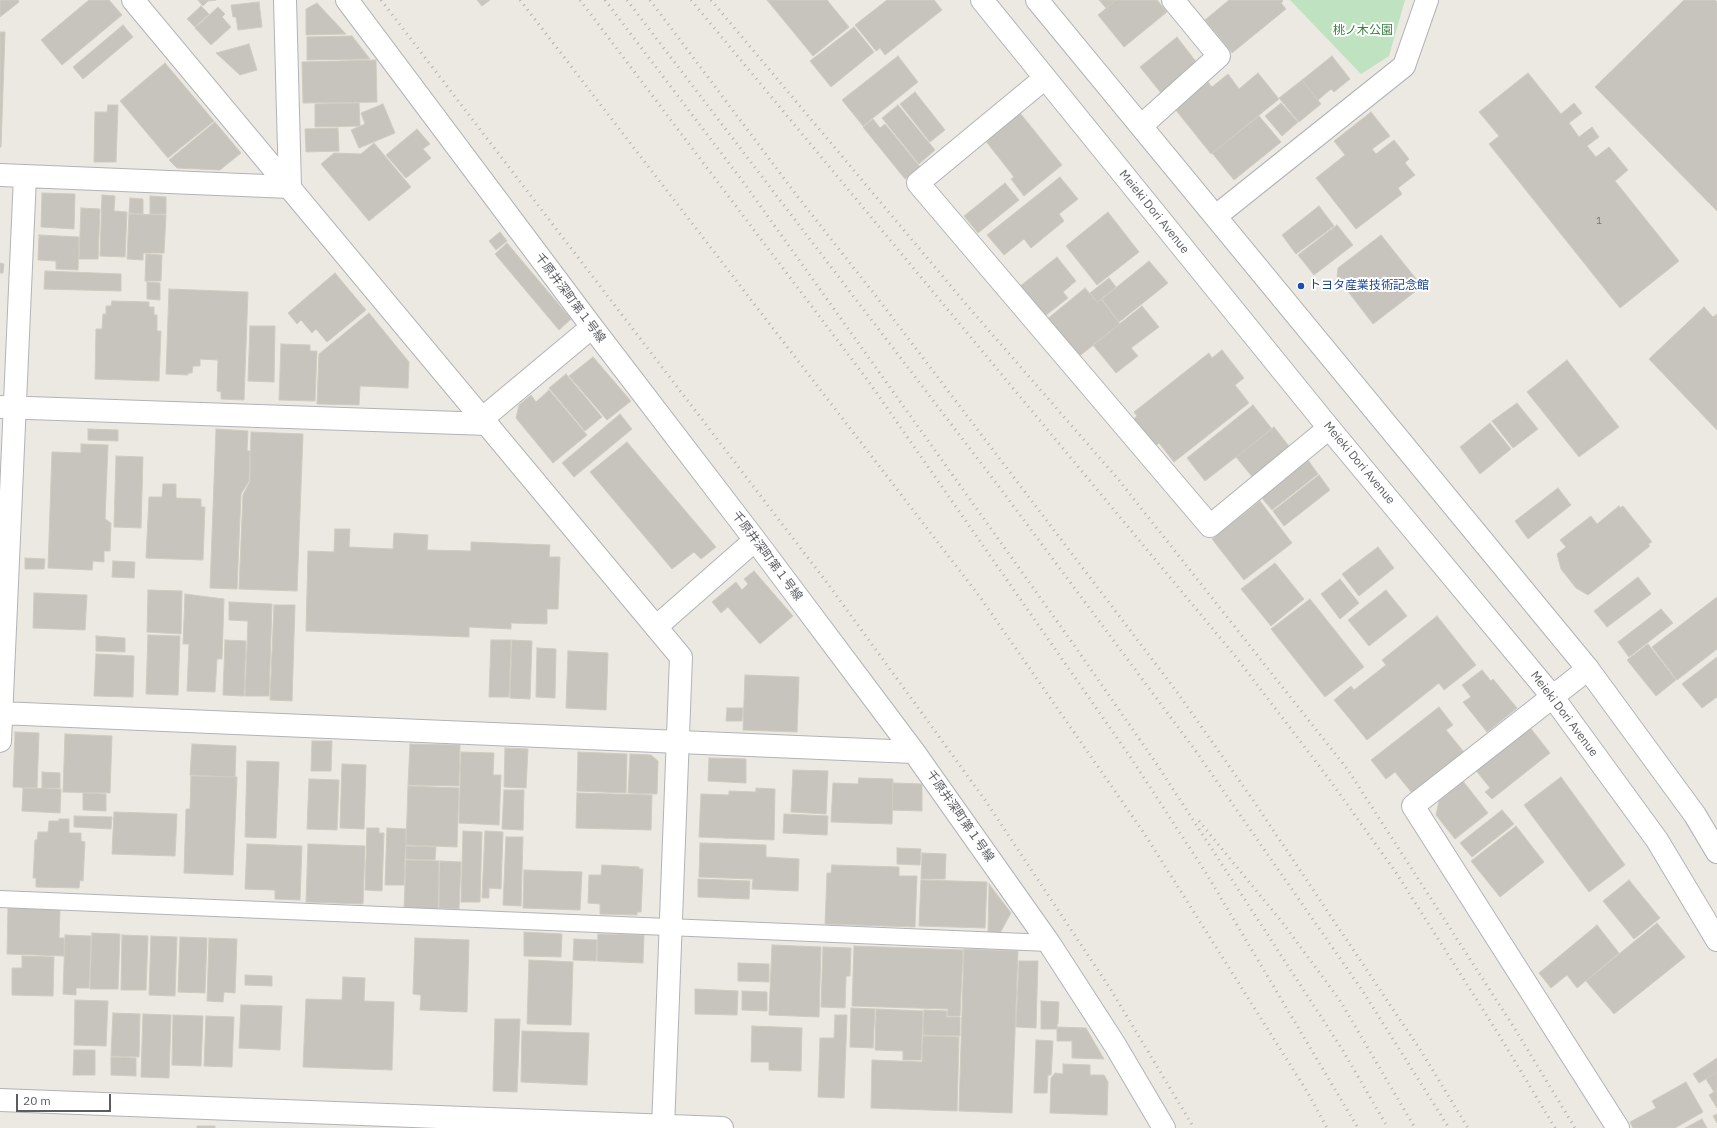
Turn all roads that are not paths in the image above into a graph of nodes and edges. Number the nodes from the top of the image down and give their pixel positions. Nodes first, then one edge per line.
1 (133, 0) edge
2 (285, 0) edge
3 (347, 0) edge
4 (982, 0) edge
5 (1037, 0) edge
6 (1173, 0) edge
7 (1426, 0) edge
8 (1045, 78) junction
9 (1141, 126) junction
10 (0, 175) edge
11 (25, 176) junction
12 (290, 188) junction
13 (1216, 216) junction
14 (592, 327) junction
15 (7, 408) edge
16 (485, 421) junction
17 (1329, 428) junction
18 (755, 540) junction
19 (656, 627) junction
20 (2, 630) edge
21 (1588, 668) junction
22 (1552, 696) junction
23 (0, 713) edge
24 (0, 741) edge
25 (678, 742) junction
26 (914, 752) junction
27 (1717, 852) edge
28 (0, 899) edge
29 (671, 928) junction
30 (1717, 940) edge
31 (1049, 943) junction
32 (0, 1100) edge
33 (663, 1127) edge
34 (722, 1128) edge
35 (1164, 1128) edge
36 (1618, 1128) edge

1 - 12 street
2 - 12 street
3 - 14 street, 千原井深町第１号線
4 - 8 street, Meieki Dori Avenue
5 - 9 street
6 - 9 street
7 - 13 street
8 - 17 street, Meieki Dori Avenue
8 - 17 street
9 - 13 street
10 - 11 street
11 - 12 street
11 - 15 street
12 - 16 street
13 - 21 street
14 - 16 street
14 - 18 street, 千原井深町第１号線
15 - 16 street
15 - 20 street
16 - 19 street
17 - 22 street, Meieki Dori Avenue
18 - 19 street
18 - 26 street, 千原井深町第１号線
19 - 25 street
20 - 23 street
21 - 22 street
21 - 27 street
22 - 30 street, Meieki Dori Avenue
22 - 36 street
23 - 24 street
23 - 25 street
25 - 26 street
25 - 29 street
26 - 31 street, 千原井深町第１号線
28 - 29 lane
29 - 31 lane
29 - 33 street
31 - 35 street, 千原井深町第１号線
32 - 33 street
33 - 34 street

